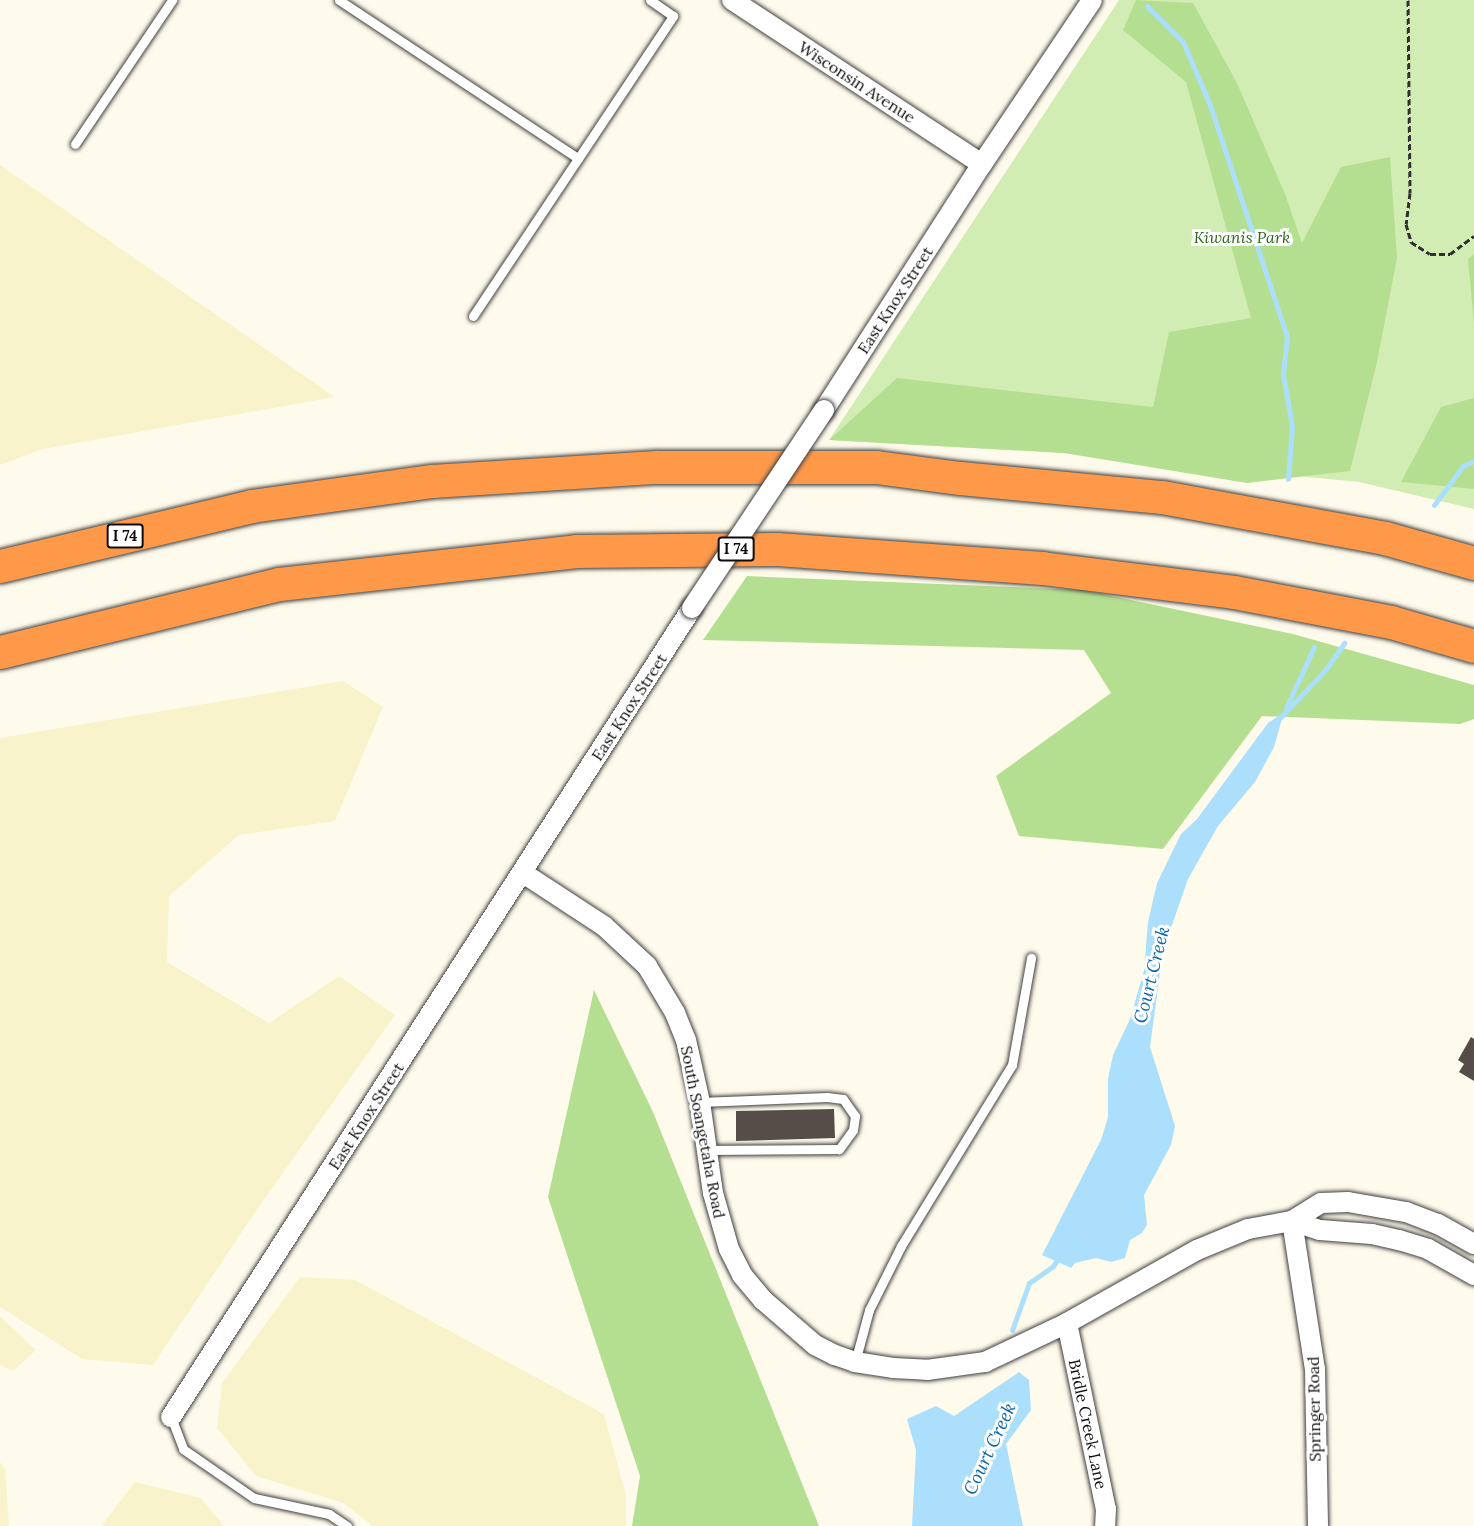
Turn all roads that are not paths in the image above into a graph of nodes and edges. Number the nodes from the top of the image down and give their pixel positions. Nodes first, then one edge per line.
1 (172, 0) edge
2 (339, 0) edge
3 (650, 0) edge
4 (732, 0) edge
5 (1092, 0) edge
6 (75, 144) dead end
7 (578, 158) junction
8 (982, 164) junction
9 (473, 316) dead end
10 (1474, 563) edge
11 (0, 566) edge
12 (1474, 646) edge
13 (0, 652) edge
14 (523, 873) junction
15 (1031, 958) dead end
16 (700, 1102) junction
17 (705, 1150) junction
18 (1292, 1221) junction
19 (1474, 1244) edge
20 (1474, 1275) edge
21 (1066, 1323) junction
22 (855, 1362) junction
23 (171, 1417) joint
24 (347, 1526) edge
25 (1105, 1526) edge
26 (1318, 1526) edge

1 - 6 lane
2 - 7 lane
3 - 7 lane
4 - 8 street, Wisconsin Avenue
5 - 8 street, East Knox Street
7 - 9 lane
8 - 14 street, East Knox Street, bridge
10 - 11 highway, I 74
12 - 13 highway, I 74
14 - 16 street, South Soangetaha Road
14 - 23 street, East Knox Street
15 - 22 lane
16 - 17 street, South Soangetaha Road
16 - 17 lane
17 - 22 street, South Soangetaha Road
18 - 19 street, South Soangetaha Road
18 - 20 street, South Soangetaha Road
18 - 21 street, South Soangetaha Road
18 - 26 street, Springer Road
21 - 22 street, South Soangetaha Road
21 - 25 street, Bridle Creek Lane
23 - 24 lane

